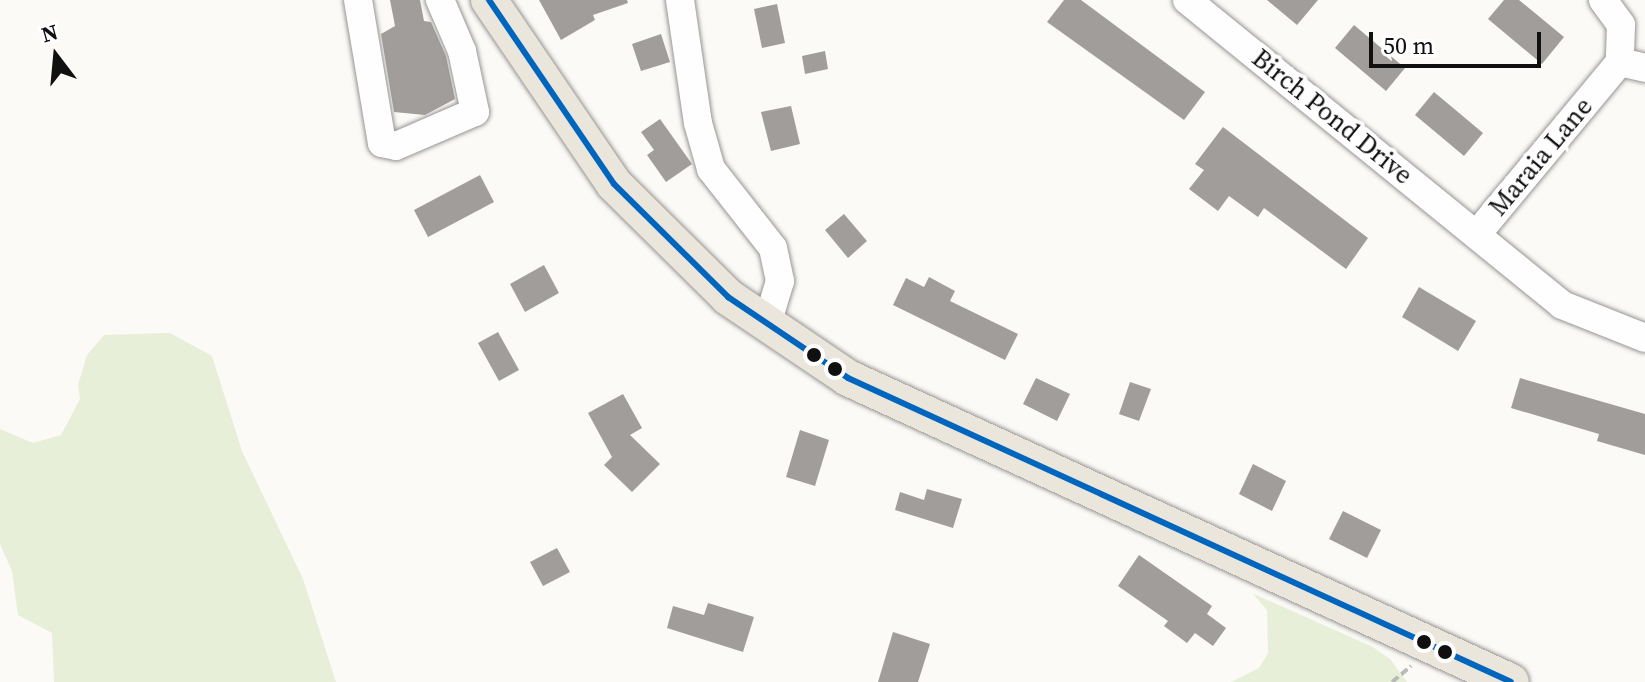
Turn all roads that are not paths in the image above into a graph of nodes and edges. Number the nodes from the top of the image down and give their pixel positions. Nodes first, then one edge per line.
1 (358, 0) edge
2 (440, 0) edge
3 (489, 0) edge
4 (680, 0) edge
5 (1187, 0) edge
6 (1603, 0) edge
7 (1633, 65) edge
8 (1477, 234) junction
9 (767, 324) junction
10 (1645, 338) edge
11 (1491, 679) edge

1 - 2 street
3 - 9 main road
4 - 9 street
5 - 8 street, Birch Pond Drive
6 - 7 street
7 - 8 street, Maraia Lane
8 - 10 street, Birch Pond Drive
9 - 11 main road

